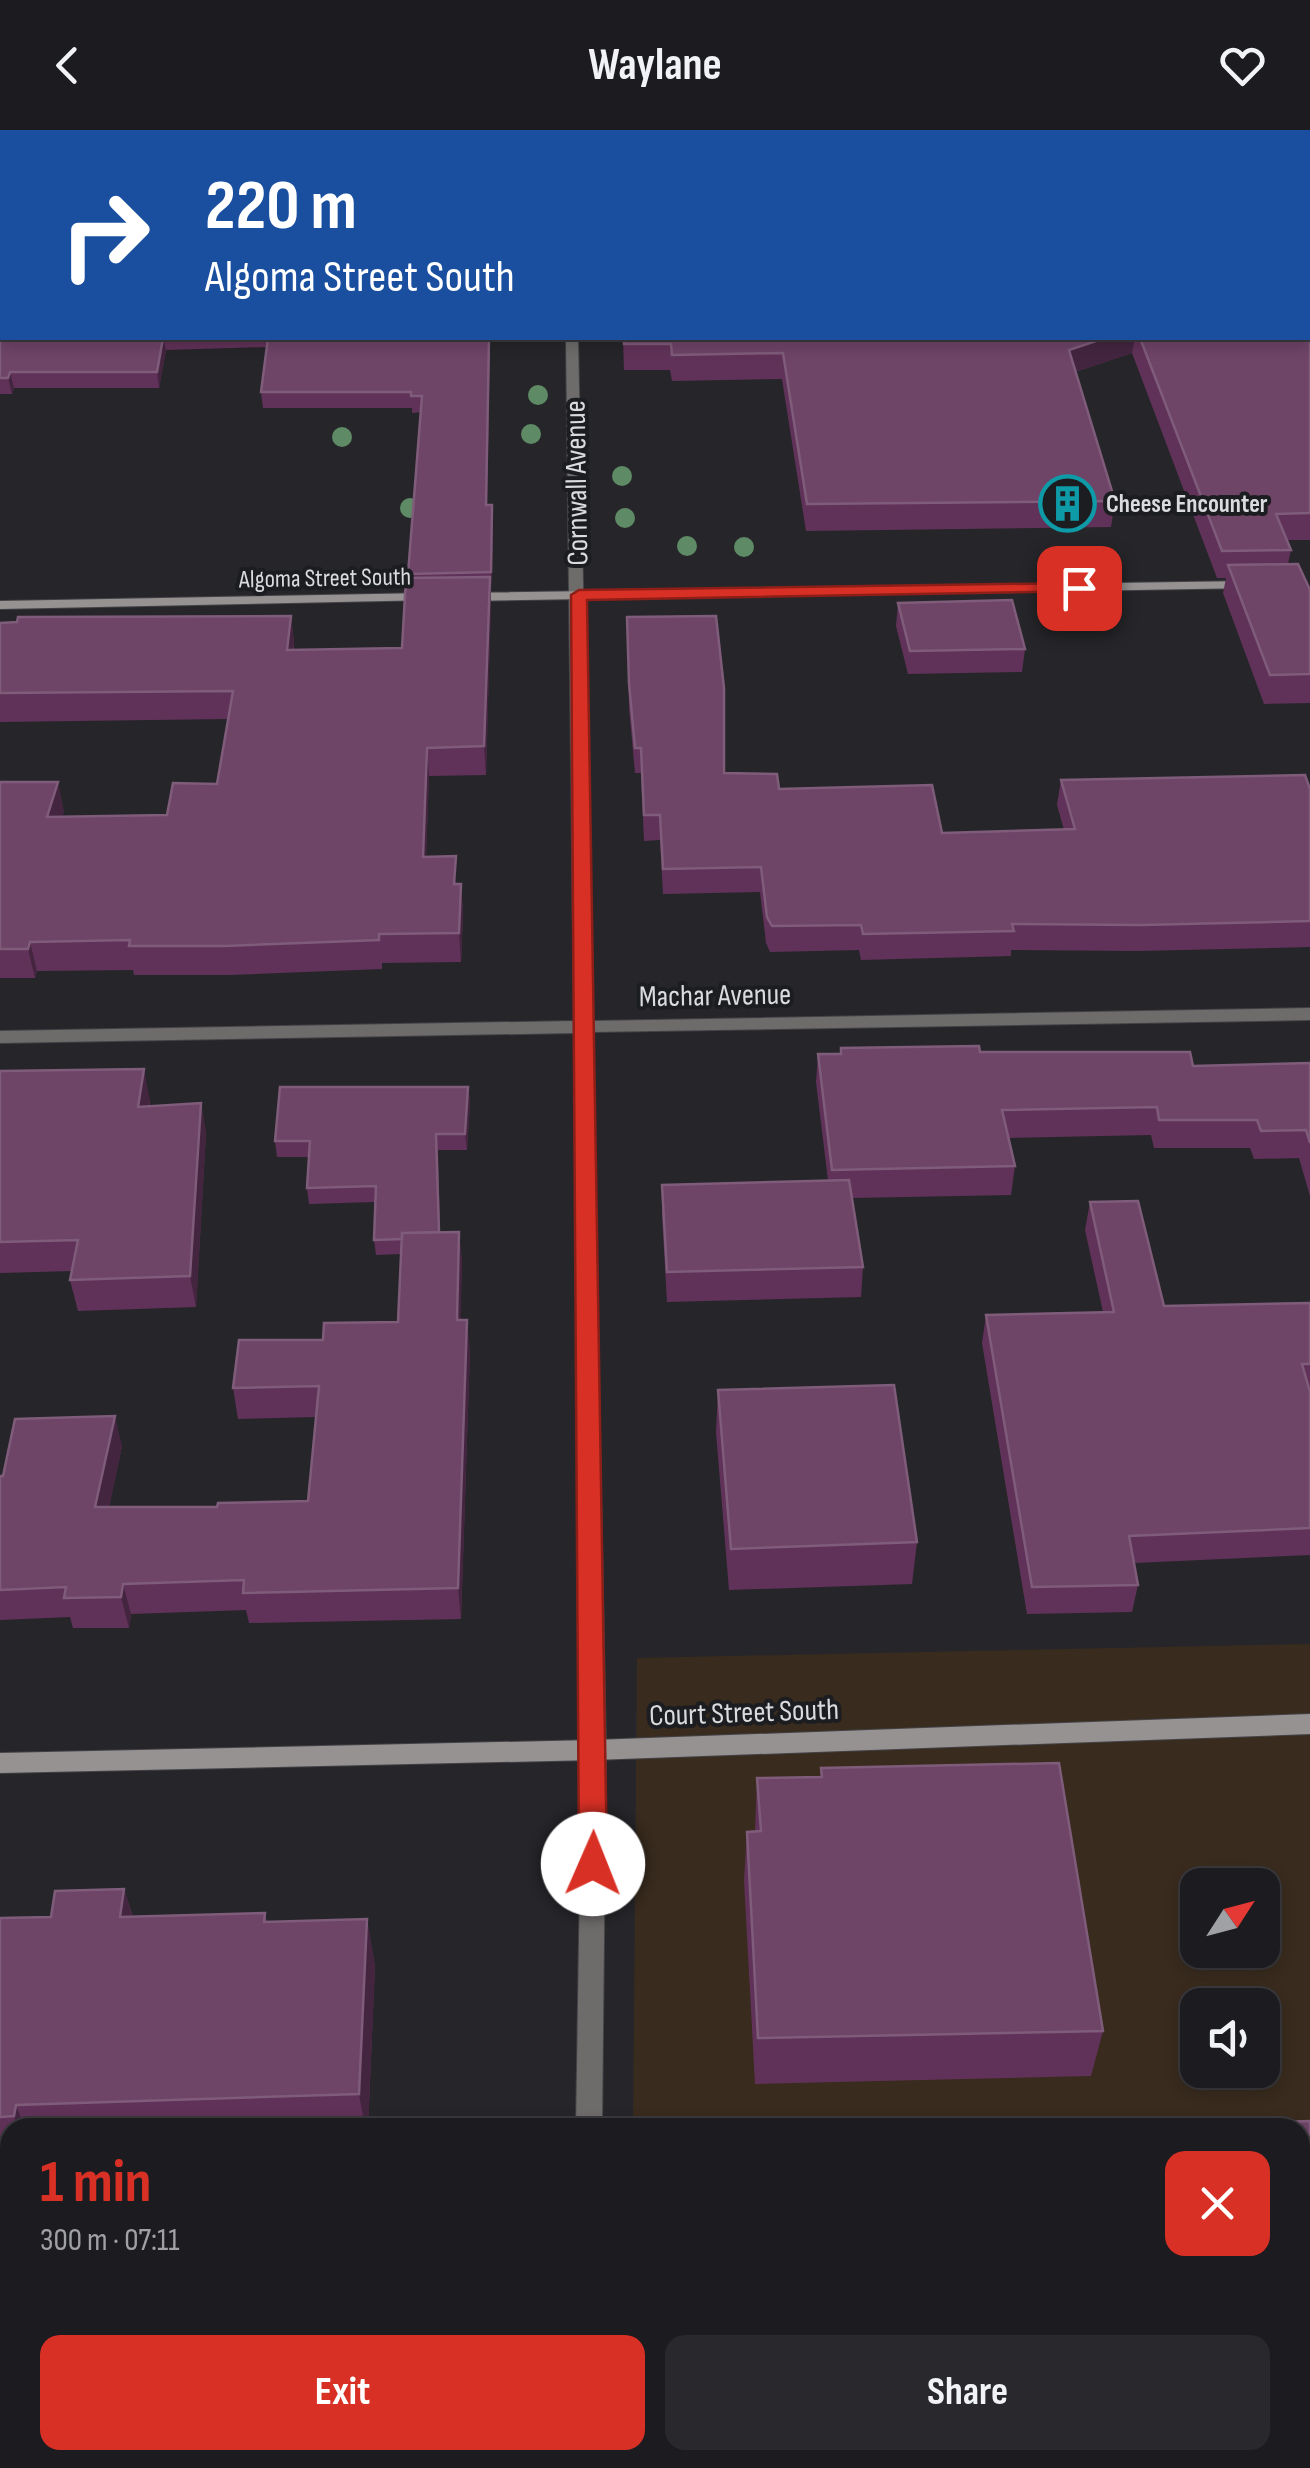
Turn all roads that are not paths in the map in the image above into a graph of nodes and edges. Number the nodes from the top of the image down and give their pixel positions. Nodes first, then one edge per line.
1 (572, 340) edge
2 (1270, 585) edge
3 (579, 595) junction
4 (439, 597) edge
5 (459, 597) edge
6 (0, 604) edge
7 (1310, 1014) edge
8 (586, 1025) junction
9 (0, 1038) edge
10 (1310, 1724) edge
11 (594, 1750) junction
12 (0, 1763) edge
13 (589, 2118) edge

1 - 3 street, Cornwall Avenue
2 - 3 street
3 - 5 street
3 - 8 street, Cornwall Avenue
4 - 6 street, Algoma Street South
7 - 8 street, Machar Avenue
8 - 9 street, Machar Avenue
8 - 11 street, Cornwall Avenue
10 - 11 street, Court Street South
11 - 12 street, Court Street South
11 - 13 street, Cornwall Avenue

